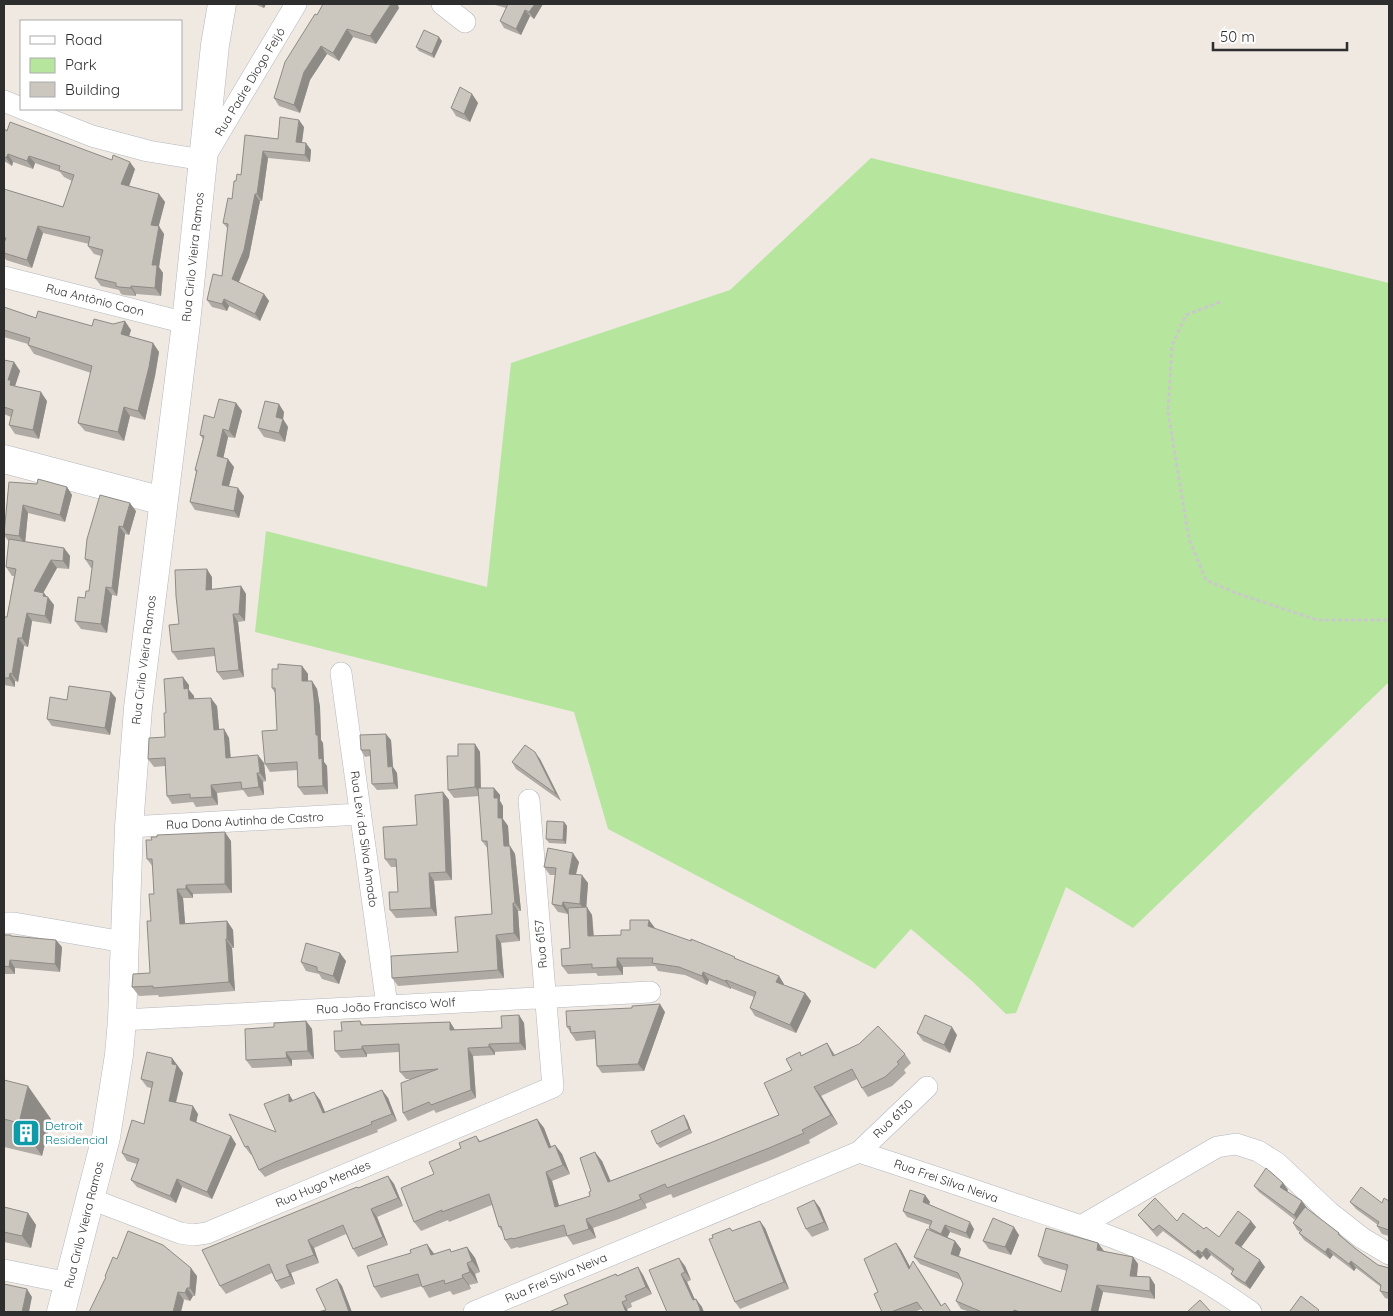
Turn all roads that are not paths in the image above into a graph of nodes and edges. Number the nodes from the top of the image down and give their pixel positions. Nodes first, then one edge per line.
1 (222, 4) edge
2 (296, 4) edge
3 (442, 4) edge
4 (465, 22) dead end
5 (4, 101) edge
6 (20, 107) edge
7 (27, 110) edge
8 (203, 160) junction
9 (4, 276) edge
10 (186, 322) junction
11 (4, 459) edge
12 (163, 501) junction
13 (341, 673) dead end
14 (529, 800) dead end
15 (360, 814) junction
16 (129, 827) junction
17 (4, 923) edge
18 (124, 942) junction
19 (650, 992) dead end
20 (545, 998) junction
21 (388, 1006) junction
22 (122, 1020) junction
23 (926, 1086) dead end
24 (553, 1087) joint
25 (859, 1152) junction
26 (91, 1199) junction
27 (1081, 1226) junction
28 (1389, 1254) edge
29 (4, 1270) edge
30 (69, 1283) junction
31 (62, 1312) edge
32 (474, 1312) edge
33 (1251, 1312) edge

1 - 8 main road, Rua Cirilo Vieira Ramos
2 - 8 street, Rua Padre Diogo Feijó
3 - 4 street
5 - 6 street
7 - 8 street
8 - 10 main road, Rua Cirilo Vieira Ramos
9 - 10 street, Rua Antônio Caon
10 - 12 main road, Rua Cirilo Vieira Ramos
11 - 12 main road
12 - 16 main road, Rua Cirilo Vieira Ramos
13 - 15 street, Rua Levi da Silva Amado
14 - 20 street, Rua 6157
15 - 16 street, Rua Dona Autinha de Castro
15 - 21 street, Rua Levi da Silva Amado
16 - 18 main road, Rua Cirilo Vieira Ramos
17 - 18 street
18 - 22 main road, Rua Cirilo Vieira Ramos
19 - 20 street, Rua João Francisco Wolf
20 - 21 street, Rua João Francisco Wolf
20 - 24 street, Rua 6157
21 - 22 street, Rua João Francisco Wolf
22 - 26 main road, Rua Cirilo Vieira Ramos
23 - 25 street, Rua 6130
24 - 26 street, Rua Hugo Mendes
25 - 27 street, Rua Frei Silva Neiva
25 - 32 street, Rua Frei Silva Neiva
26 - 30 main road, Rua Cirilo Vieira Ramos
27 - 28 street
27 - 33 street, Rua Frei Silva Neiva
29 - 30 street
30 - 31 main road, Rua Cirilo Vieira Ramos

